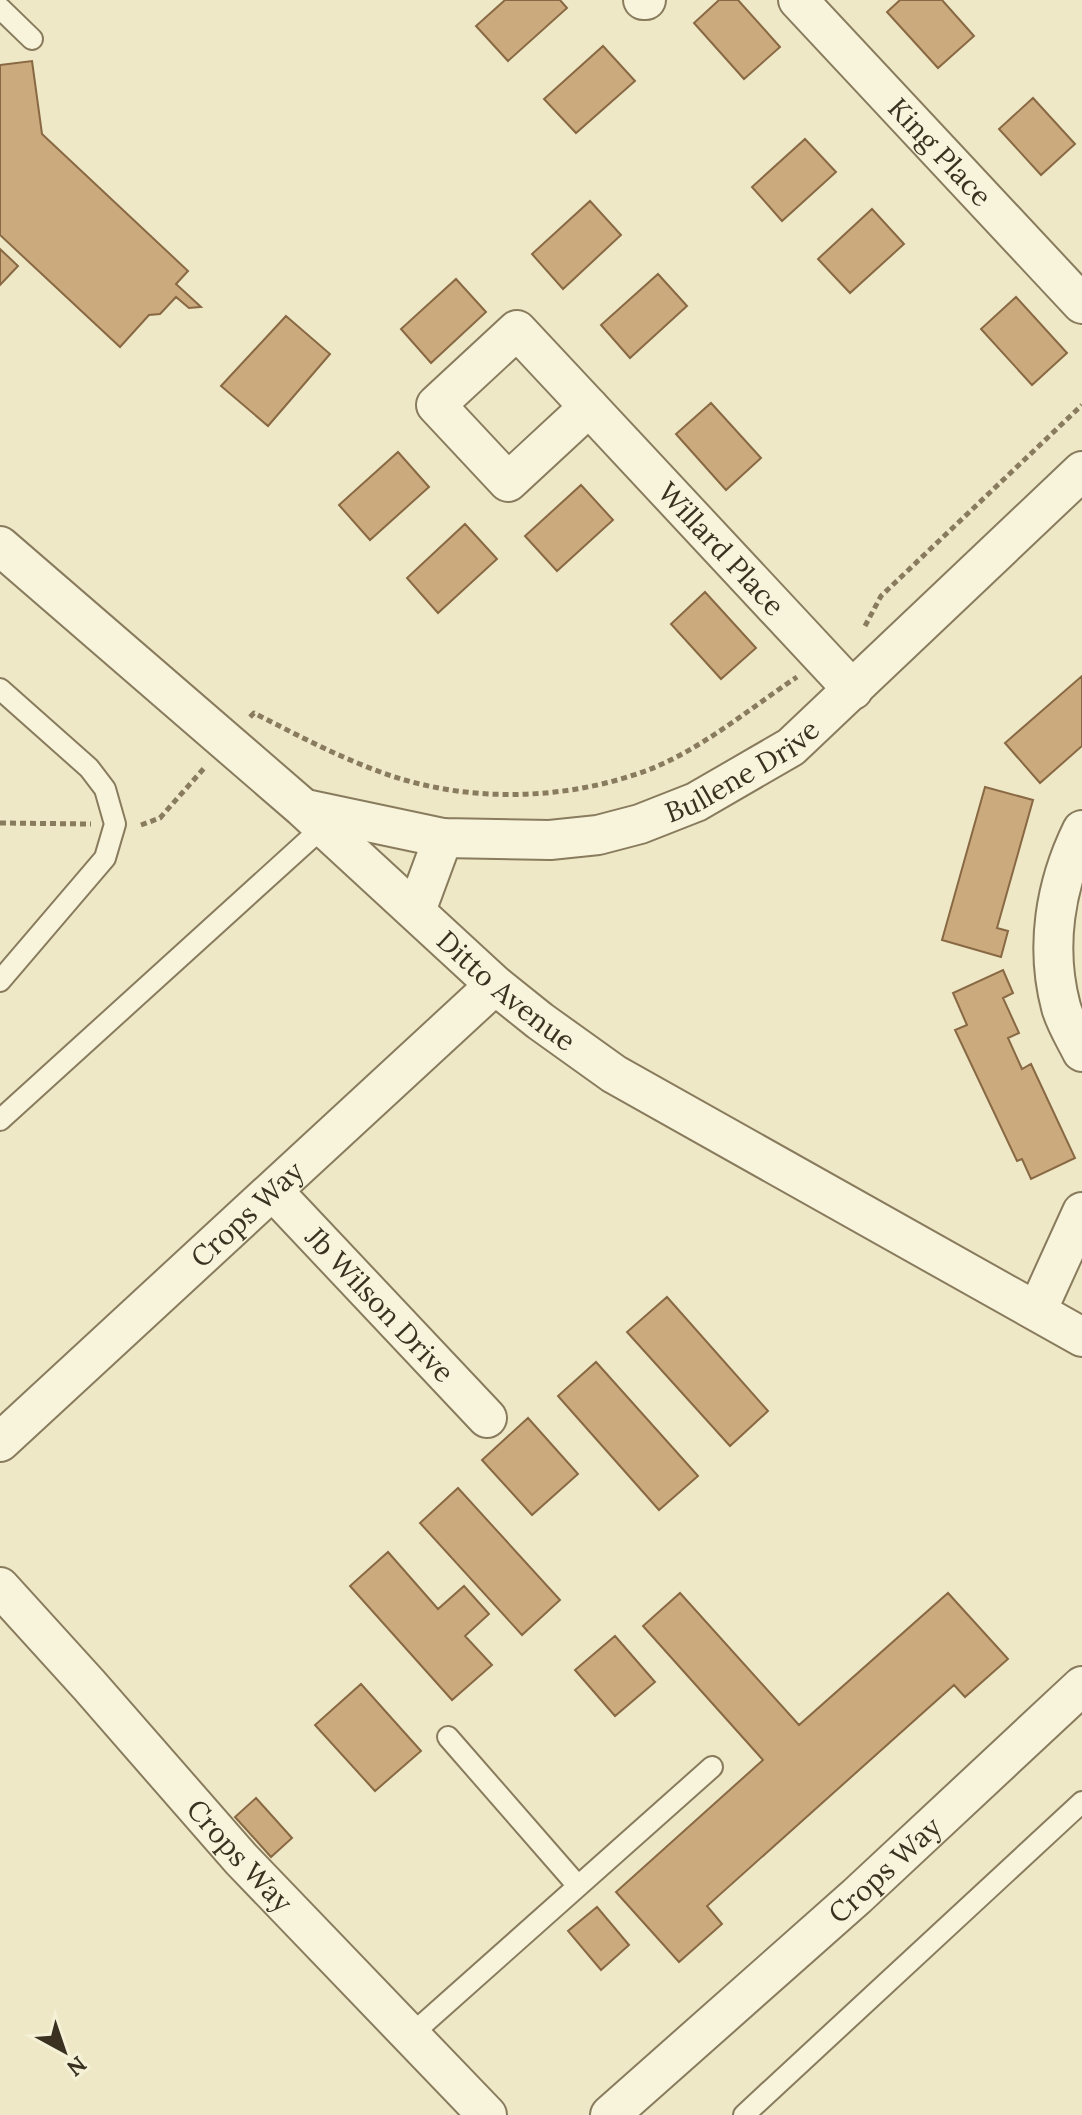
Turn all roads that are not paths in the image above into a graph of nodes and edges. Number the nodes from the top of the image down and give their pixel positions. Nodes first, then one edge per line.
1 (798, 0) edge
2 (0, 8) edge
3 (32, 39) dead end
4 (1082, 304) edge
5 (589, 407) dead end
6 (1082, 471) edge
7 (0, 546) edge
8 (0, 689) edge
9 (853, 690) junction
10 (313, 818) junction
11 (1082, 830) edge
12 (443, 838) junction
13 (416, 911) junction
14 (0, 981) edge
15 (495, 985) junction
16 (1082, 1052) edge
17 (0, 1120) edge
18 (273, 1191) junction
19 (1082, 1212) edge
20 (1037, 1311) junction
21 (1082, 1337) edge
22 (487, 1418) dead end
23 (0, 1442) edge
24 (0, 1587) edge
25 (1082, 1686) edge
26 (448, 1737) dead end
27 (712, 1767) dead end
28 (1082, 1802) edge
29 (578, 1886) junction
30 (412, 2034) junction
31 (487, 2115) edge
32 (610, 2115) edge
33 (744, 2115) edge

1 - 4 street, King Place
2 - 3 lane
5 - 9 street, Willard Place
6 - 9 street, Bullene Drive
7 - 10 street, Ditto Avenue
8 - 14 lane
9 - 12 street, Bullene Drive
10 - 12 street, Bullene Drive
10 - 13 street, Ditto Avenue
10 - 17 lane
11 - 16 street
12 - 13 street
13 - 15 street, Ditto Avenue
15 - 18 street, Crops Way
15 - 20 street, Ditto Avenue
18 - 22 street, Jb Wilson Drive
18 - 23 street, Crops Way
19 - 20 street
20 - 21 street, Ditto Avenue
24 - 30 street, Crops Way
25 - 32 street, Crops Way
26 - 29 lane
27 - 29 lane
28 - 33 lane
29 - 30 lane
30 - 31 street, Crops Way

